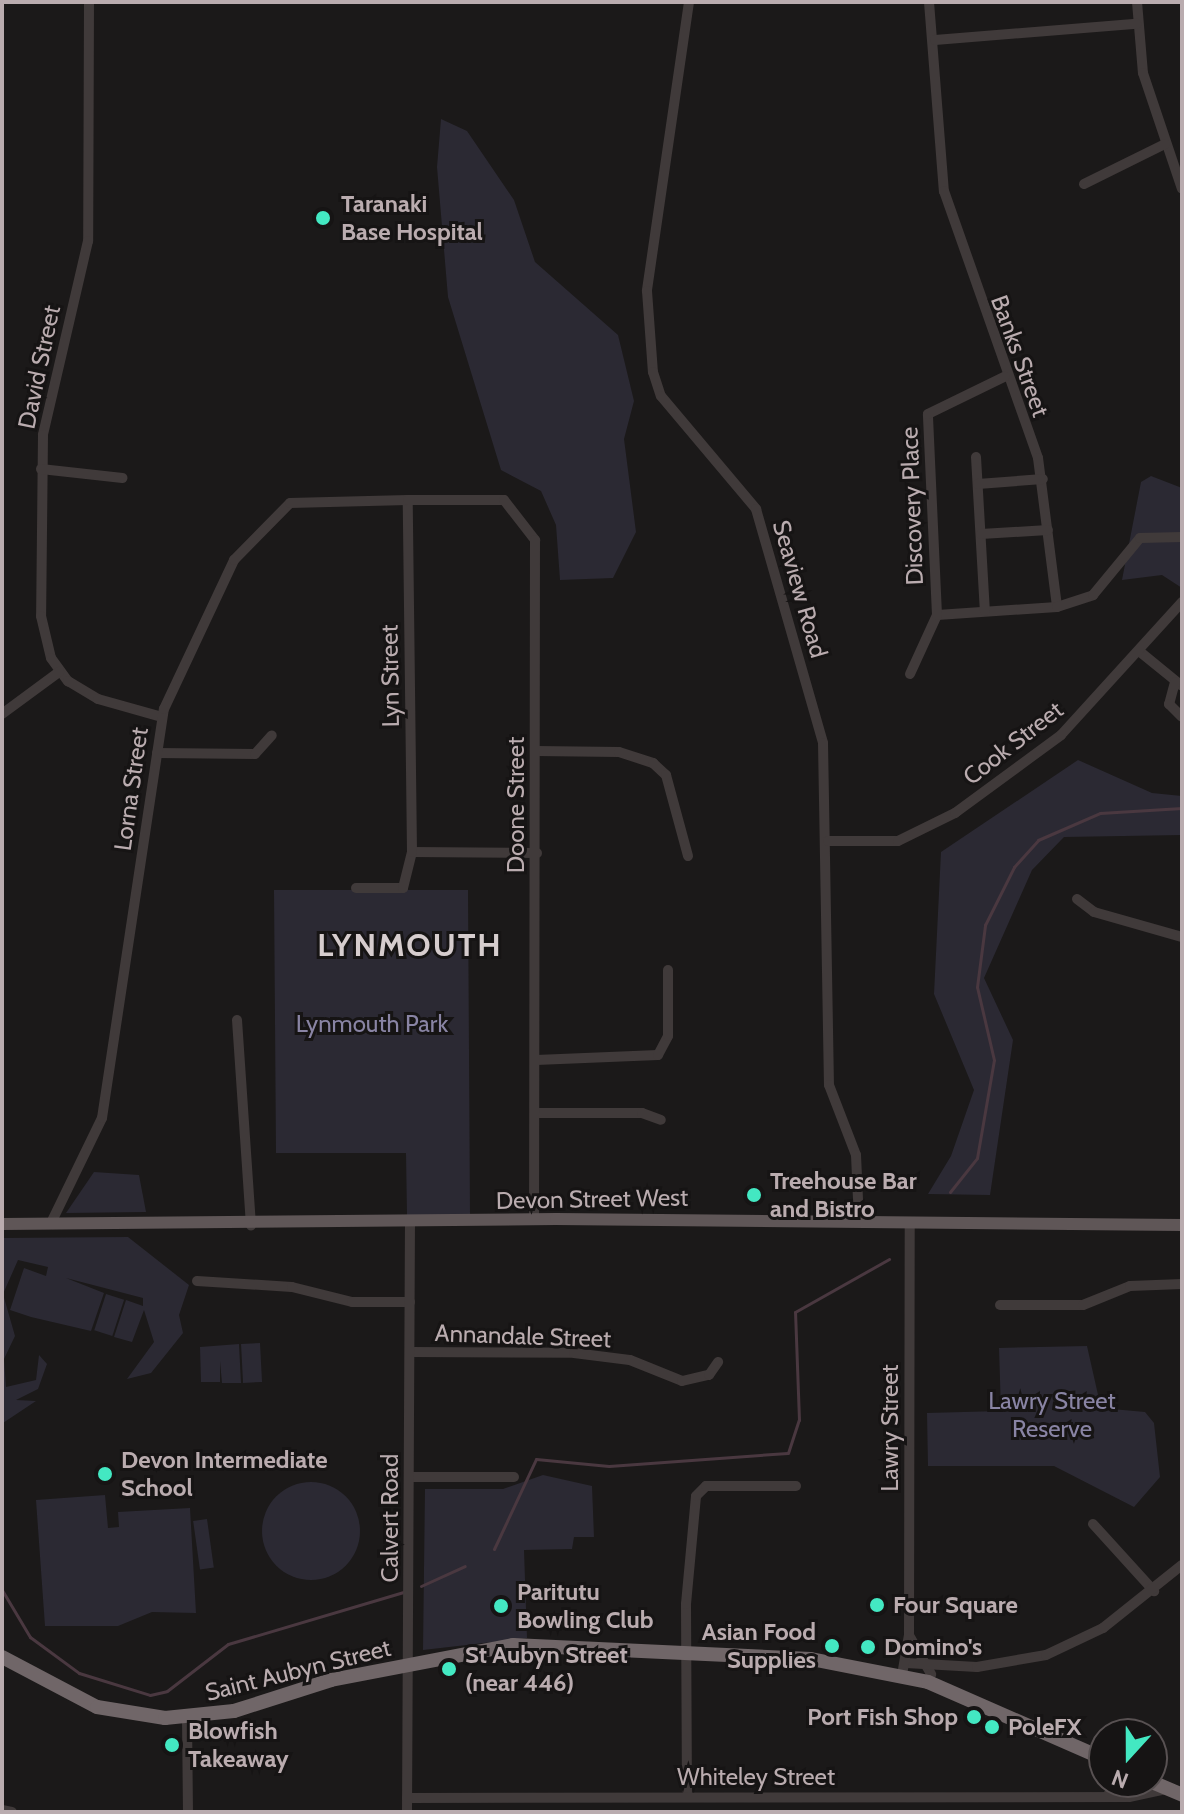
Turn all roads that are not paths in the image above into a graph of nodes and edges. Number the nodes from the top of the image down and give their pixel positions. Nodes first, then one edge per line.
1 (89, 2) edge
2 (689, 2) edge
3 (929, 2) edge
4 (1137, 2) edge
5 (1136, 24) junction
6 (935, 40) junction
7 (1165, 144) junction
8 (1084, 184) dead end
9 (1182, 189) edge
10 (1004, 377) junction
11 (976, 457) dead end
12 (41, 469) junction
13 (123, 478) dead end
14 (1043, 479) junction
15 (978, 484) junction
16 (408, 500) junction
17 (1048, 530) junction
18 (981, 534) junction
19 (1182, 537) edge
20 (1182, 602) edge
21 (1057, 607) junction
22 (985, 611) junction
23 (937, 615) junction
24 (1139, 651) junction
25 (59, 672) junction
26 (910, 674) dead end
27 (1178, 684) edge
28 (2, 714) edge
29 (162, 717) junction
30 (1182, 717) edge
31 (272, 735) dead end
32 (536, 751) junction
33 (157, 753) junction
34 (828, 841) junction
35 (412, 852) junction
36 (537, 853) junction
37 (688, 856) dead end
38 (356, 888) dead end
39 (1077, 899) dead end
40 (1182, 937) edge
41 (668, 970) dead end
42 (237, 1020) dead end
43 (536, 1060) junction
44 (536, 1113) junction
45 (661, 1120) dead end
46 (534, 1220) junction
47 (859, 1220) junction
48 (910, 1222) junction
49 (51, 1223) junction
50 (2, 1224) edge
51 (410, 1224) junction
52 (1182, 1225) edge
53 (251, 1226) junction
54 (197, 1281) dead end
55 (1182, 1284) edge
56 (410, 1302) junction
57 (1000, 1305) dead end
58 (410, 1352) junction
59 (718, 1362) dead end
60 (410, 1477) junction
61 (514, 1477) dead end
62 (796, 1486) dead end
63 (1093, 1524) dead end
64 (1182, 1565) edge
65 (1154, 1591) junction
66 (909, 1635) junction
67 (687, 1653) junction
68 (2, 1657) edge
69 (922, 1659) junction
70 (409, 1665) junction
71 (952, 1665) junction
72 (904, 1669) junction
73 (929, 1678) junction
74 (187, 1718) junction
75 (1088, 1752) edge
76 (687, 1797) junction
77 (1088, 1797) edge
78 (407, 1798) junction
79 (2, 1810) edge
80 (12, 1812) edge
81 (188, 1812) edge
82 (407, 1812) edge

1 - 12 street, David Street
2 - 34 street, Seaview Road
3 - 6 street, Banks Street
4 - 5 street
5 - 6 street
5 - 7 street
6 - 10 street, Banks Street
7 - 8 street
7 - 9 street
10 - 14 street, Banks Street
10 - 23 street, Discovery Place
11 - 15 street
12 - 13 street
12 - 25 street, David Street
14 - 15 street
14 - 17 street, Banks Street
15 - 18 street
16 - 29 street, Lorna Street
16 - 32 street, Doone Street
16 - 35 street, Lyn Street
17 - 18 street
17 - 21 street, Banks Street
18 - 22 street
19 - 21 street
20 - 24 street, Cook Street
21 - 22 street
22 - 23 street
23 - 26 street, Discovery Place
24 - 27 street
24 - 34 street, Cook Street
25 - 28 street
25 - 29 street
27 - 30 street
29 - 33 street, Lorna Street
31 - 33 street
32 - 36 street, Doone Street
32 - 37 street
33 - 49 street, Lorna Street
34 - 47 street, Seaview Road
35 - 36 street
35 - 38 street, Lyn Street
36 - 43 street, Doone Street
39 - 40 street
41 - 43 street
42 - 53 street
43 - 44 street, Doone Street
44 - 45 street
44 - 46 street, Doone Street
46 - 47 main road, Devon Street West
46 - 51 main road, Devon Street West
47 - 48 main road, Devon Street West
48 - 52 main road, Devon Street West
48 - 66 street, Lawry Street
49 - 50 main road, Devon Street West
49 - 53 main road, Devon Street West
51 - 53 main road, Devon Street West
51 - 56 street, Calvert Road
54 - 56 street
55 - 57 street
56 - 58 street, Calvert Road
58 - 59 street, Annandale Street
58 - 60 street, Calvert Road
60 - 61 street
60 - 70 street, Calvert Road
62 - 67 street
63 - 65 street
64 - 65 street
65 - 71 street
66 - 69 street, Lawry Street
66 - 72 street, Lawry Street
67 - 70 highway, Saint Aubyn Street
67 - 72 highway, Saint Aubyn Street
67 - 76 street
68 - 74 highway, Saint Aubyn Street
69 - 71 street
69 - 72 street
69 - 73 street, Lawry Street
70 - 74 highway, Saint Aubyn Street
70 - 78 street, Calvert Road
71 - 73 street
72 - 73 highway, Saint Aubyn Street
73 - 75 highway, Saint Aubyn Street
74 - 81 street
76 - 77 street, Whiteley Street
76 - 78 street, Whiteley Street
78 - 82 street, Calvert Road
79 - 80 street

